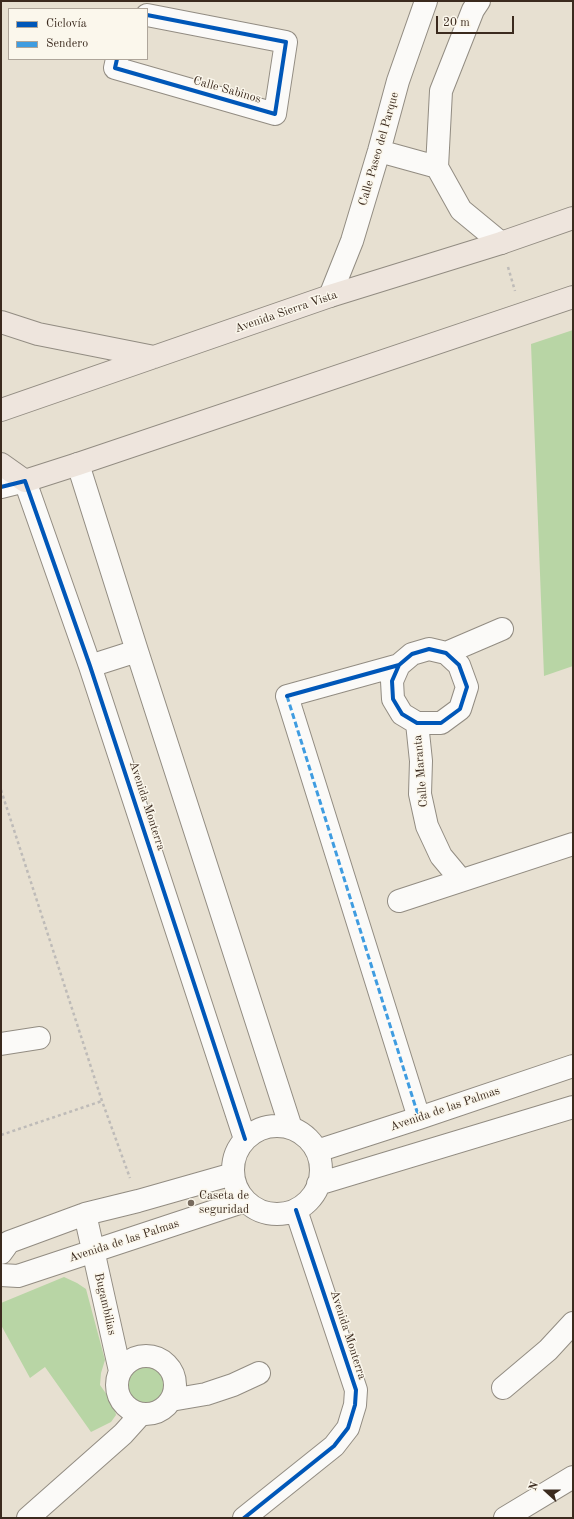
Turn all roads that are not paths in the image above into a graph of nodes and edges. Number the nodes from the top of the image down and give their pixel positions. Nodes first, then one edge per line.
1 (426, 1) edge
2 (479, 1) edge
3 (154, 11) edge
4 (117, 60) edge
5 (379, 151) junction
6 (437, 167) junction
7 (573, 218) edge
8 (501, 243) junction
9 (330, 296) junction
10 (573, 297) edge
11 (1, 322) edge
12 (156, 357) junction
13 (1, 410) edge
14 (1, 464) edge
15 (78, 464) junction
16 (25, 481) junction
17 (1, 488) edge
18 (502, 629) dead end
19 (137, 651) junction
20 (446, 653) junction
21 (398, 665) junction
22 (90, 666) junction
23 (417, 724) junction
24 (573, 844) edge
25 (461, 880) junction
26 (399, 901) dead end
27 (39, 1038) dead end
28 (1, 1044) edge
29 (573, 1066) edge
30 (573, 1107) edge
31 (419, 1118) junction
32 (291, 1128) junction
33 (245, 1139) junction
34 (317, 1151) junction
35 (233, 1174) junction
36 (318, 1184) junction
37 (245, 1201) junction
38 (296, 1210) junction
39 (85, 1214) junction
40 (93, 1252) junction
41 (1, 1253) edge
42 (1, 1275) edge
43 (573, 1323) edge
44 (120, 1371) junction
45 (259, 1373) dead end
46 (503, 1388) dead end
47 (171, 1400) junction
48 (141, 1414) junction
49 (573, 1477) edge
50 (28, 1518) edge
51 (244, 1518) edge
52 (505, 1518) edge

1 - 5 street, Calle Paseo del Parque
2 - 6 street
3 - 4 street, Calle Sabinos
5 - 6 street
5 - 9 street, Calle Paseo del Parque
6 - 8 street
7 - 8 main road, Avenida Sierra Vista
8 - 9 main road, Avenida Sierra Vista
9 - 12 main road, Avenida Sierra Vista
10 - 15 main road
11 - 12 main road
12 - 13 main road, Avenida Sierra Vista
14 - 16 main road
15 - 16 main road
15 - 19 street
16 - 17 street
16 - 22 street, Avenida Monterra
18 - 20 street
19 - 22 street
19 - 32 street
20 - 21 street
20 - 23 street, Calle Maranta
21 - 23 street, Calle Maranta
21 - 31 street
22 - 33 street, Avenida Monterra
23 - 25 street, Calle Maranta
24 - 25 street
25 - 26 street
27 - 28 street
29 - 31 street, Avenida de las Palmas
30 - 36 street
31 - 34 street, Avenida de las Palmas
32 - 33 street
32 - 34 street
33 - 35 street
34 - 36 street
35 - 37 street
35 - 39 street
36 - 38 street
37 - 38 street
37 - 40 street, Avenida de las Palmas
38 - 51 street, Avenida Monterra
39 - 40 street, Bugambilias
39 - 41 street
40 - 42 street, Avenida de las Palmas
40 - 44 street, Bugambilias
43 - 46 street
44 - 47 street
44 - 48 street
45 - 47 street
47 - 48 street
48 - 50 street
49 - 52 street

